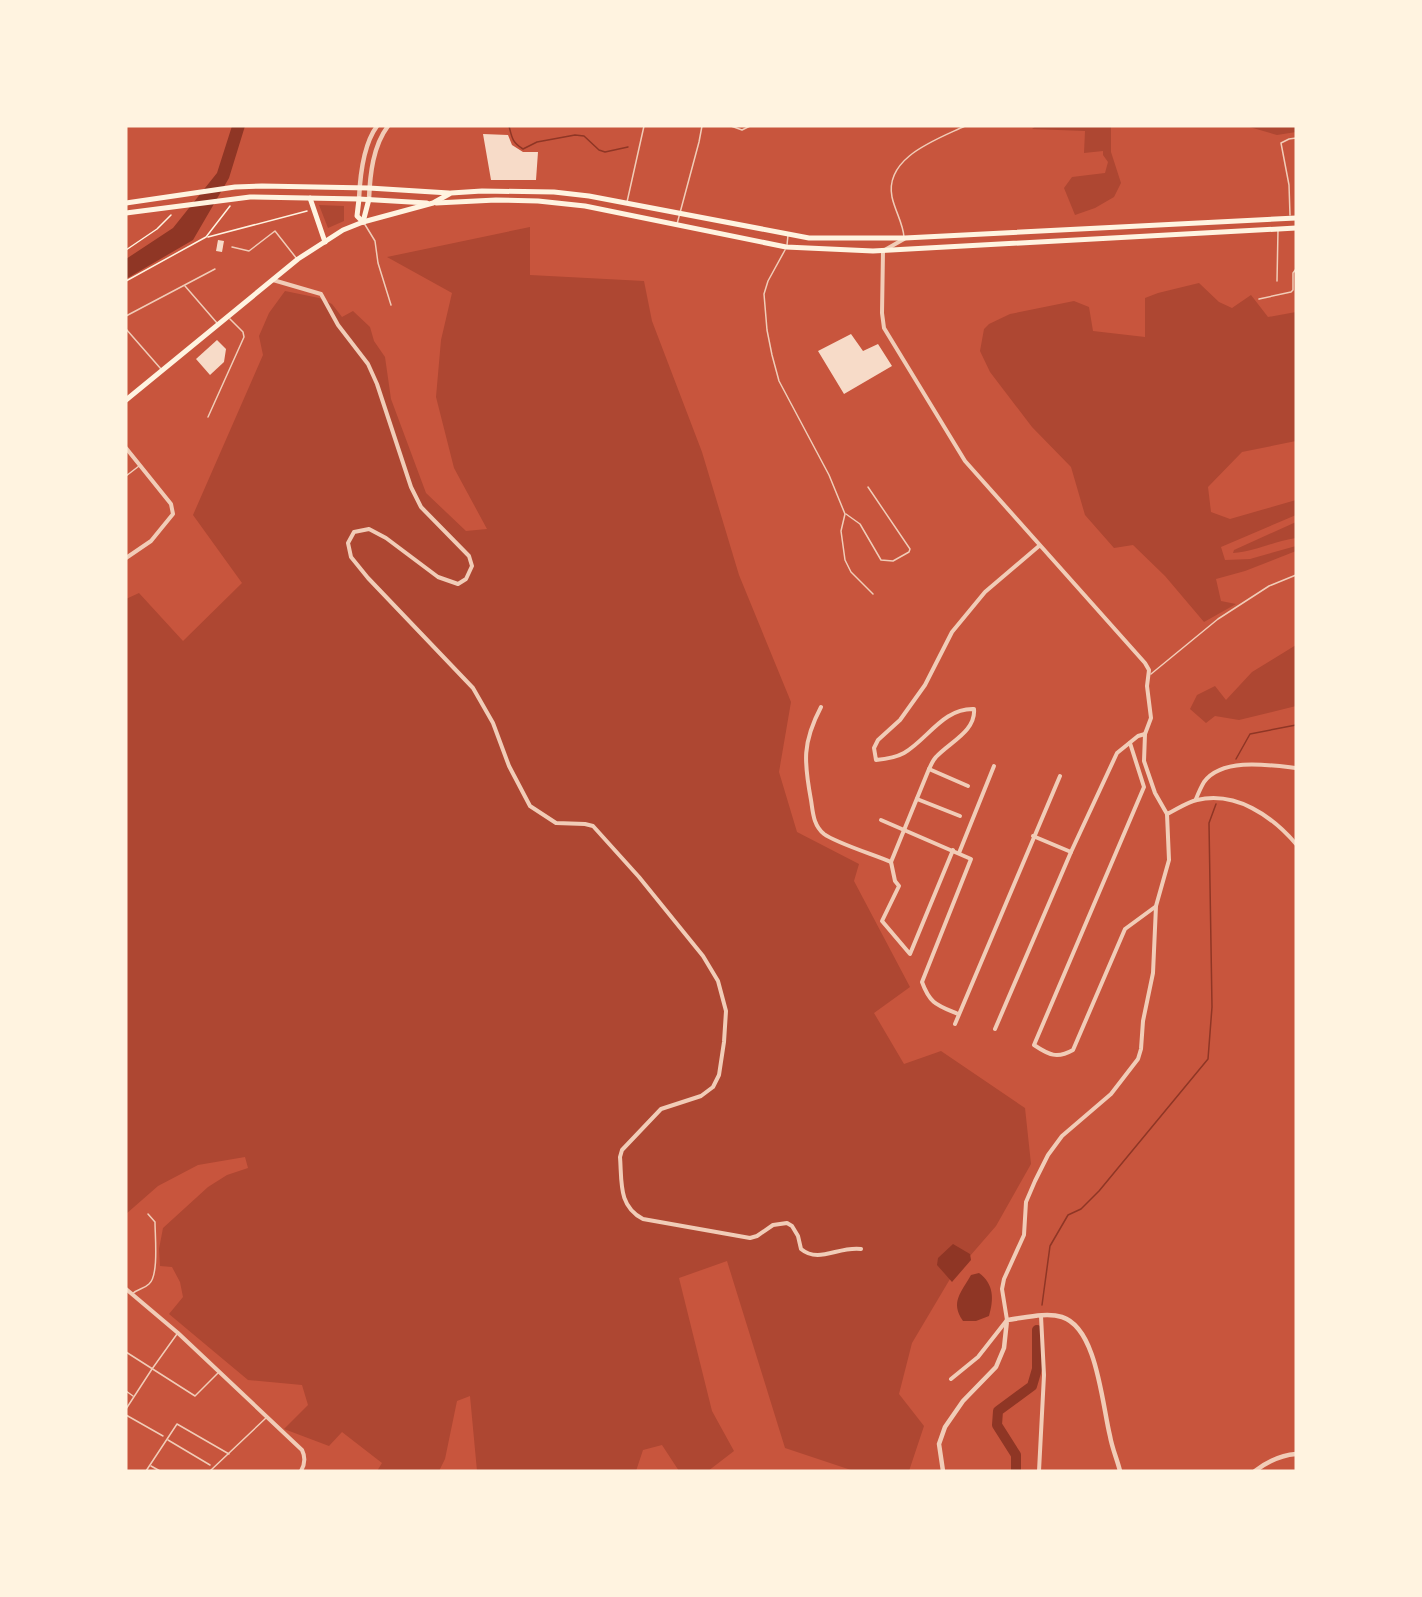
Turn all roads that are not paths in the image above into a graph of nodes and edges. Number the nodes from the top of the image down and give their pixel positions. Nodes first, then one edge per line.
1 (377, 126) edge
2 (388, 126) edge
3 (644, 126) edge
4 (702, 126) edge
5 (731, 126) edge
6 (750, 126) edge
7 (965, 126) edge
8 (1296, 138) edge
9 (359, 188) junction
10 (369, 188) junction
11 (451, 193) junction
12 (310, 198) junction
13 (359, 199) junction
14 (369, 199) junction
15 (126, 203) edge
16 (433, 203) junction
17 (626, 203) junction
18 (126, 213) edge
19 (678, 214) junction
20 (1293, 218) edge
21 (363, 222) junction
22 (676, 225) junction
23 (1296, 228) edge
24 (1278, 229) junction
25 (788, 234) junction
26 (904, 238) junction
27 (325, 242) junction
28 (232, 247) dead end
29 (786, 248) junction
30 (883, 251) junction
31 (298, 259) junction
32 (215, 268) dead end
33 (1296, 269) edge
34 (272, 280) junction
35 (1278, 281) dead end
36 (184, 285) junction
37 (1259, 299) dead end
38 (391, 305) dead end
39 (126, 316) edge
40 (227, 316) junction
41 (217, 324) junction
42 (126, 329) edge
43 (162, 370) junction
44 (126, 400) edge
45 (208, 417) dead end
46 (126, 448) edge
47 (140, 465) junction
48 (126, 476) edge
49 (868, 487) dead end
50 (845, 514) junction
51 (1039, 546) junction
52 (126, 558) edge
53 (1296, 575) edge
54 (873, 594) dead end
55 (1148, 677) junction
56 (821, 707) dead end
57 (1145, 734) junction
58 (1130, 743) junction
59 (994, 766) dead end
60 (1296, 768) edge
61 (929, 769) junction
62 (1060, 776) dead end
63 (968, 786) dead end
64 (917, 799) junction
65 (1196, 800) junction
66 (1167, 814) junction
67 (960, 816) dead end
68 (882, 820) dead end
69 (905, 829) junction
70 (1033, 836) junction
71 (1296, 844) edge
72 (953, 850) junction
73 (1071, 852) junction
74 (959, 853) junction
75 (891, 862) junction
76 (1156, 906) junction
77 (958, 1014) junction
78 (955, 1024) dead end
79 (995, 1029) dead end
80 (148, 1214) dead end
81 (861, 1249) dead end
82 (126, 1290) edge
83 (132, 1294) junction
84 (1041, 1316) junction
85 (1007, 1320) junction
86 (178, 1334) junction
87 (126, 1352) edge
88 (152, 1369) junction
89 (219, 1372) junction
90 (951, 1379) dead end
91 (126, 1391) edge
92 (134, 1396) junction
93 (126, 1409) edge
94 (126, 1415) edge
95 (267, 1417) junction
96 (163, 1436) dead end
97 (168, 1439) junction
98 (229, 1454) junction
99 (1296, 1454) edge
100 (210, 1465) dead end
101 (150, 1466) junction
102 (146, 1471) edge
103 (160, 1471) edge
104 (210, 1471) edge
105 (301, 1471) edge
106 (943, 1471) edge
107 (1039, 1471) edge
108 (1120, 1471) edge
109 (1255, 1471) edge

1 - 9 street
2 - 10 street
3 - 17 lane
4 - 19 lane
5 - 6 lane
7 - 26 lane
8 - 20 lane
9 - 10 main road
9 - 13 street
9 - 15 main road
10 - 11 main road
10 - 14 street
11 - 16 main road
11 - 17 main road
12 - 13 main road
12 - 18 main road
12 - 27 main road
13 - 14 main road
13 - 21 main road
14 - 16 main road
14 - 21 main road
16 - 21 main road
16 - 22 main road
17 - 19 main road
19 - 22 lane
19 - 25 main road
20 - 26 main road
21 - 27 main road
21 - 38 lane
22 - 29 main road
23 - 24 main road
24 - 30 main road
24 - 35 lane
25 - 26 main road
25 - 29 lane
26 - 30 street
27 - 31 main road
28 - 31 lane
29 - 30 main road
29 - 50 lane
30 - 51 street
31 - 34 main road
32 - 36 lane
33 - 37 lane
34 - 40 main road
34 - 81 street
36 - 39 lane
36 - 41 lane
40 - 41 main road
40 - 45 lane
41 - 43 main road
42 - 43 lane
43 - 44 main road
46 - 47 street
47 - 48 lane
47 - 52 street
49 - 50 lane
50 - 54 lane
51 - 55 street
51 - 61 street
53 - 55 lane
55 - 57 street
56 - 75 street
57 - 58 street
57 - 66 street
58 - 73 street
58 - 76 street
59 - 74 street
60 - 65 street
61 - 63 street
61 - 64 street
62 - 70 street
64 - 67 street
64 - 69 street
65 - 66 street
65 - 71 street
66 - 76 street
68 - 69 street
69 - 72 street
69 - 75 street
70 - 73 street
70 - 77 street
72 - 74 street
72 - 75 street
73 - 79 street
74 - 77 street
76 - 85 street
77 - 78 street
80 - 83 lane
82 - 83 street
83 - 86 street
84 - 85 street
84 - 107 street
84 - 108 street
85 - 90 street
85 - 106 street
86 - 88 lane
86 - 89 street
87 - 88 lane
88 - 89 lane
88 - 92 lane
89 - 95 street
91 - 92 lane
92 - 93 lane
94 - 96 lane
95 - 98 lane
95 - 105 street
97 - 98 lane
97 - 100 lane
97 - 101 lane
98 - 104 lane
99 - 109 street
101 - 102 lane
101 - 103 lane

